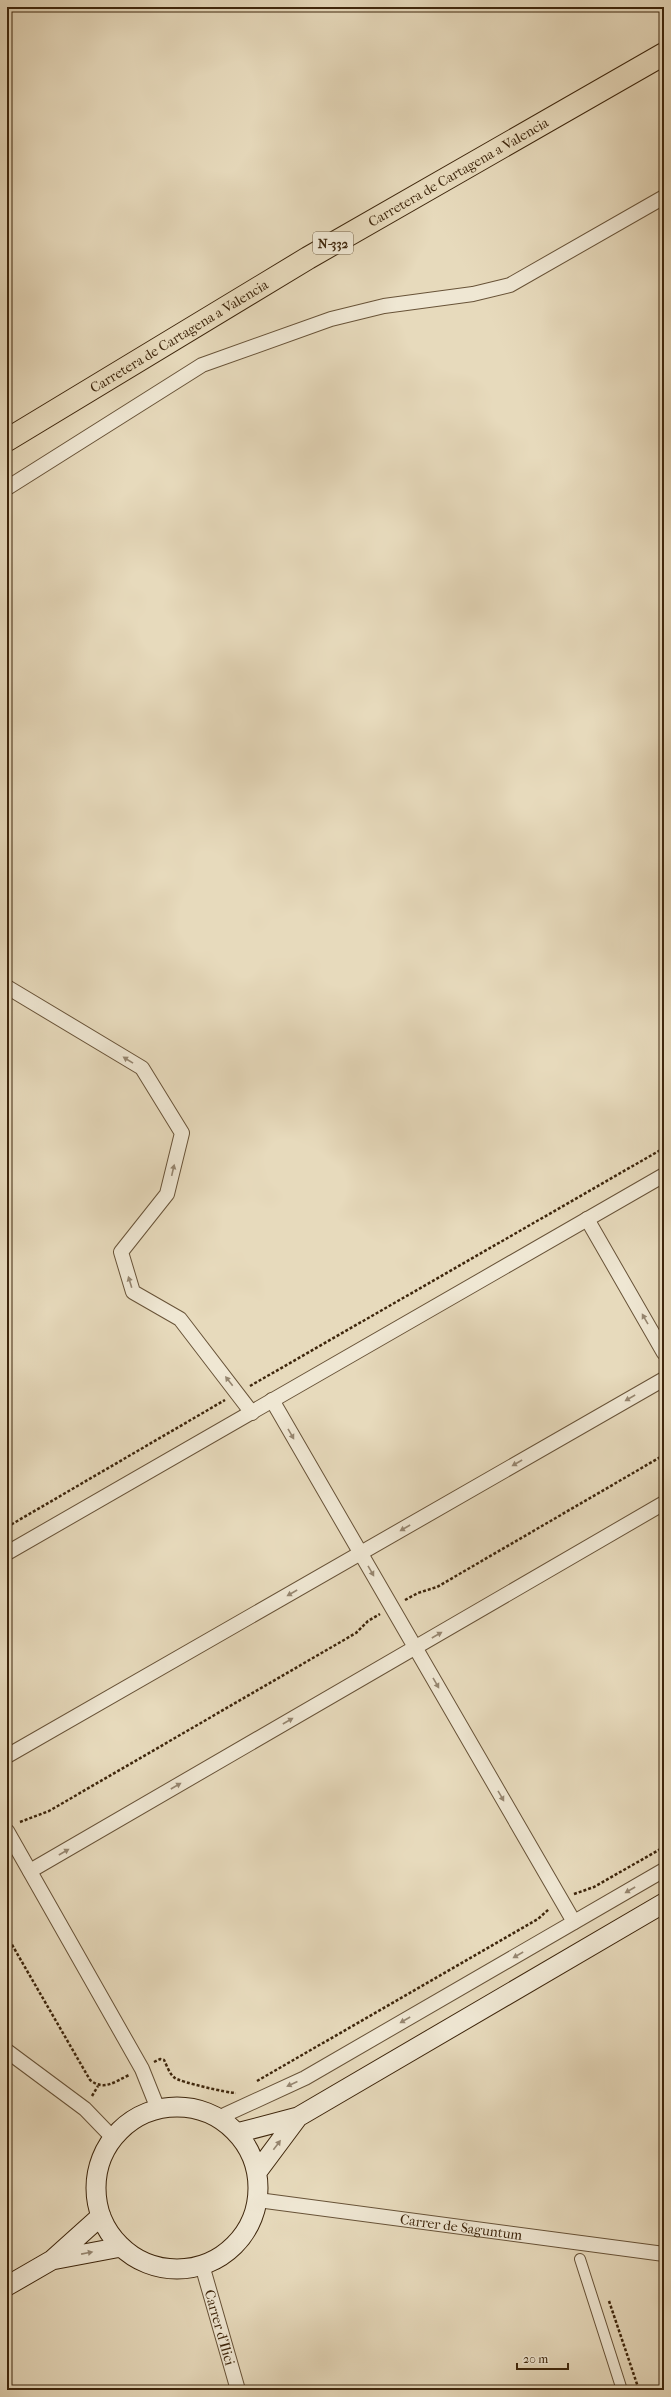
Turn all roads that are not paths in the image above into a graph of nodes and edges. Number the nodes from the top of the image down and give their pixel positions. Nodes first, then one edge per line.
1 (664, 54) edge
2 (664, 197) edge
3 (7, 440) edge
4 (7, 488) edge
5 (7, 987) edge
6 (664, 1175) edge
7 (587, 1219) junction
8 (664, 1353) edge
9 (664, 1379) edge
10 (272, 1400) junction
11 (252, 1413) junction
12 (664, 1503) edge
13 (7, 1553) edge
14 (360, 1553) junction
15 (415, 1648) junction
16 (7, 1756) edge
17 (10, 1828) edge
18 (664, 1870) edge
19 (30, 1871) junction
20 (664, 1903) edge
21 (574, 1922) junction
22 (7, 2051) edge
23 (158, 2109) junction
24 (298, 2117) junction
25 (218, 2118) junction
26 (237, 2133) junction
27 (113, 2138) junction
28 (257, 2172) junction
29 (258, 2200) junction
30 (101, 2216) junction
31 (121, 2247) junction
32 (664, 2254) edge
33 (580, 2259) dead end
34 (52, 2260) junction
35 (202, 2265) junction
36 (7, 2286) edge
37 (238, 2390) edge
38 (622, 2390) edge

1 - 3 highway, Carretera de Cartagena a Valencia / N-332
2 - 4 street
11 -> 5 street
6 - 7 street
8 -> 7 street
7 - 10 street
9 -> 14 street
10 - 11 street
10 -> 14 street
11 - 13 street
15 -> 12 street
14 -> 15 street
14 -> 16 street
19 -> 15 street
15 -> 21 street
17 - 19 street
18 -> 21 street
19 - 23 street
20 - 24 main road
21 -> 25 street
22 - 27 street
23 - 25 main road
23 - 27 main road
24 - 26 main road
28 -> 24 main road
25 - 26 main road
26 - 28 main road
27 - 30 main road
28 - 29 main road
29 - 32 street, Carrer de Saguntum
29 - 35 main road
30 - 31 main road
30 - 34 main road
34 -> 31 main road
31 - 35 main road
33 - 38 street
34 - 36 main road
35 - 37 street, Carrer d'Ilici

